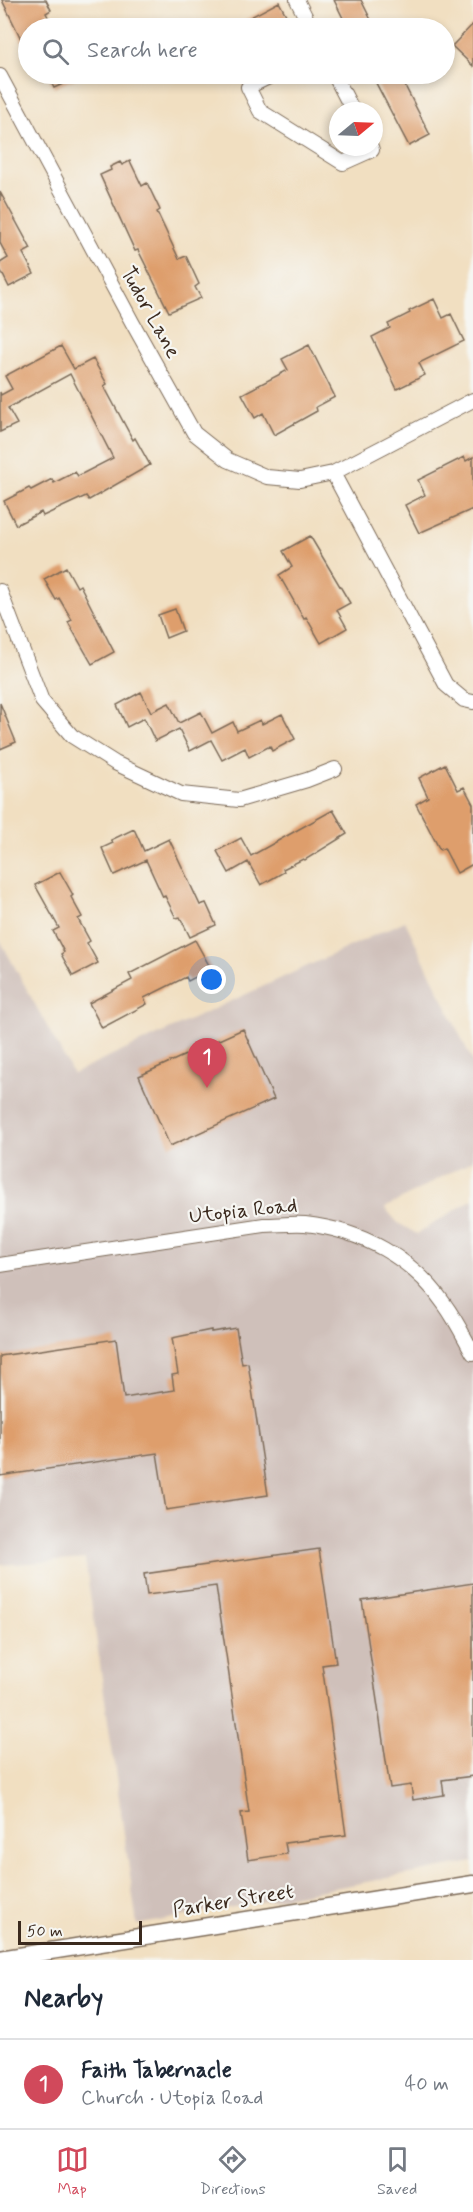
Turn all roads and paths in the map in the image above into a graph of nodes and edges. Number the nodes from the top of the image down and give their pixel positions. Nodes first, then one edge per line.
1 (297, 0) edge
2 (306, 18) edge
3 (0, 76) edge
4 (254, 84) edge
5 (339, 84) edge
6 (348, 102) edge
7 (329, 154) edge
8 (332, 156) edge
9 (359, 156) edge
10 (473, 400) edge
11 (333, 473) junction
12 (0, 591) edge
13 (473, 702) edge
14 (336, 769) dead end
15 (0, 1265) edge
16 (473, 1353) edge
17 (473, 1884) edge
18 (0, 1959) edge

1 - 2 street
3 - 11 street, Tudor Lane
4 - 7 street
5 - 6 street
8 - 9 street
10 - 11 street, Tudor Lane
11 - 13 street
12 - 14 street
15 - 16 street, Utopia Road
17 - 18 street, Parker Street

